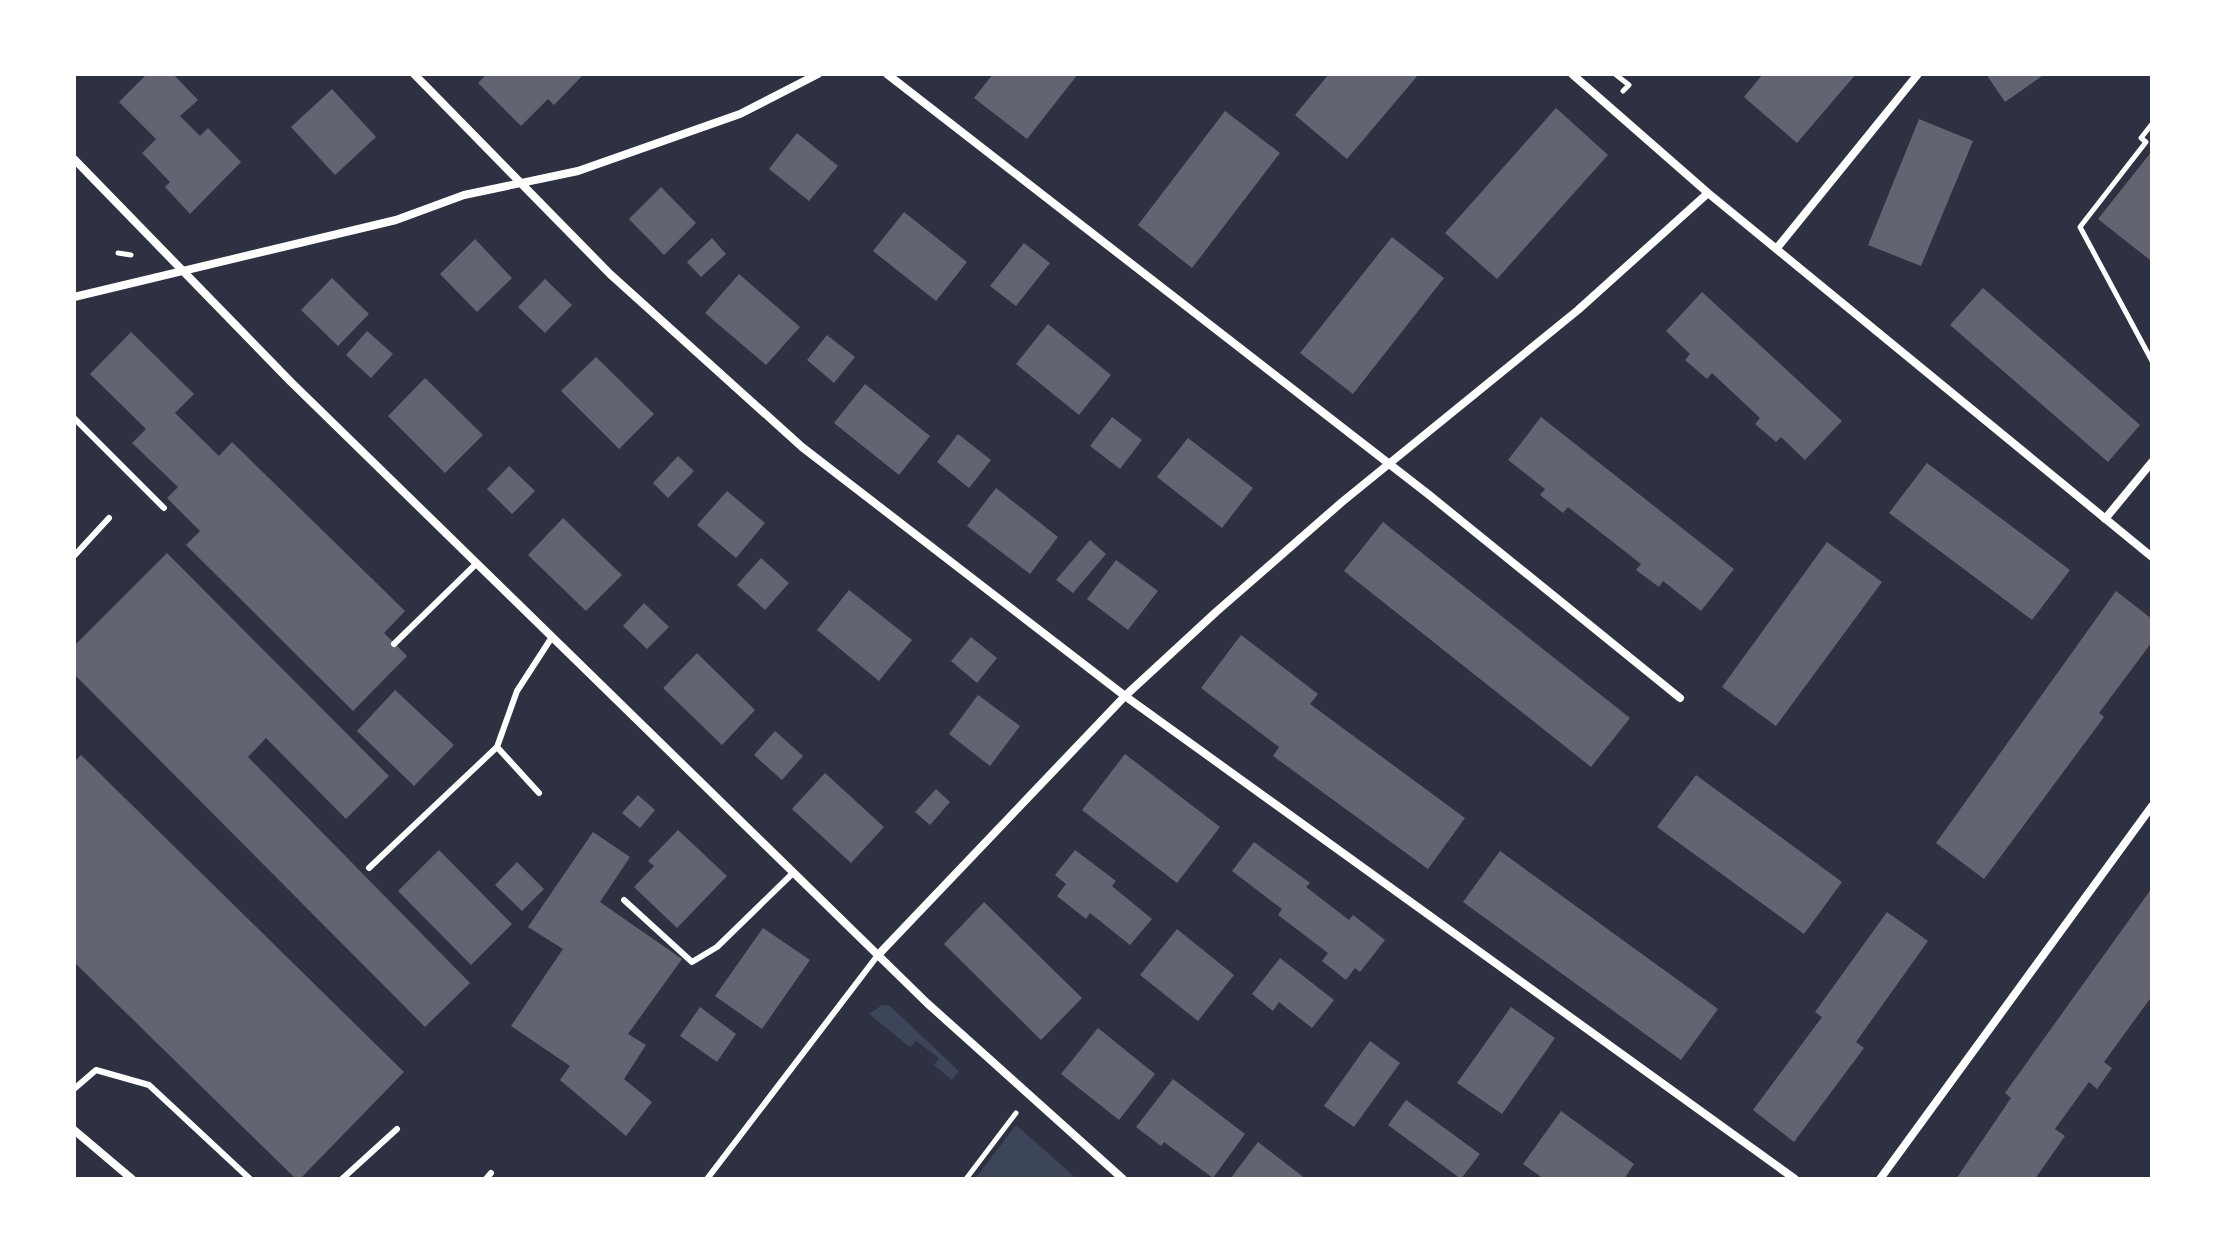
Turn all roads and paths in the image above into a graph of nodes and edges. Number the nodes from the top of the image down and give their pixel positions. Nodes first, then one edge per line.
1 (414, 74) edge
2 (818, 74) edge
3 (887, 74) edge
4 (1572, 74) edge
5 (1918, 74) edge
6 (2152, 124) edge
7 (74, 159) edge
8 (521, 183) junction
9 (1708, 193) junction
10 (1777, 248) junction
11 (118, 253) dead end
12 (131, 255) dead end
13 (183, 271) junction
14 (74, 297) edge
15 (2152, 361) edge
16 (74, 418) edge
17 (2152, 462) edge
18 (1388, 464) junction
19 (164, 508) dead end
20 (109, 518) dead end
21 (2105, 519) junction
22 (74, 556) edge
23 (2152, 557) edge
24 (477, 563) junction
25 (552, 637) junction
26 (394, 644) dead end
27 (1125, 696) junction
28 (1680, 698) dead end
29 (497, 747) junction
30 (539, 793) dead end
31 (2152, 806) edge
32 (369, 868) dead end
33 (793, 873) junction
34 (624, 900) dead end
35 (878, 955) junction
36 (74, 1089) edge
37 (1029, 1097) junction
38 (397, 1129) dead end
39 (74, 1130) edge
40 (132, 1179) edge
41 (250, 1179) edge
42 (342, 1179) edge
43 (707, 1179) edge
44 (966, 1179) edge
45 (1123, 1179) edge
46 (1795, 1179) edge
47 (1880, 1179) edge

1 - 8 street
2 - 8 street
3 - 18 street
4 - 9 street
5 - 10 street
6 - 15 path
7 - 13 street
8 - 13 street
8 - 27 street
9 - 10 street
9 - 18 street
10 - 21 street
11 - 12 path
13 - 14 street
13 - 24 street
16 - 19 lane
17 - 21 street
18 - 27 street
18 - 28 street
20 - 22 lane
21 - 23 street
24 - 25 street
24 - 26 lane
25 - 29 lane
25 - 33 street
27 - 35 street
27 - 46 street
29 - 30 lane
29 - 32 lane
31 - 47 street
33 - 34 lane
33 - 35 street
35 - 37 street
35 - 43 lane
36 - 41 lane
37 - 44 path
37 - 45 street
38 - 42 lane
39 - 40 street

